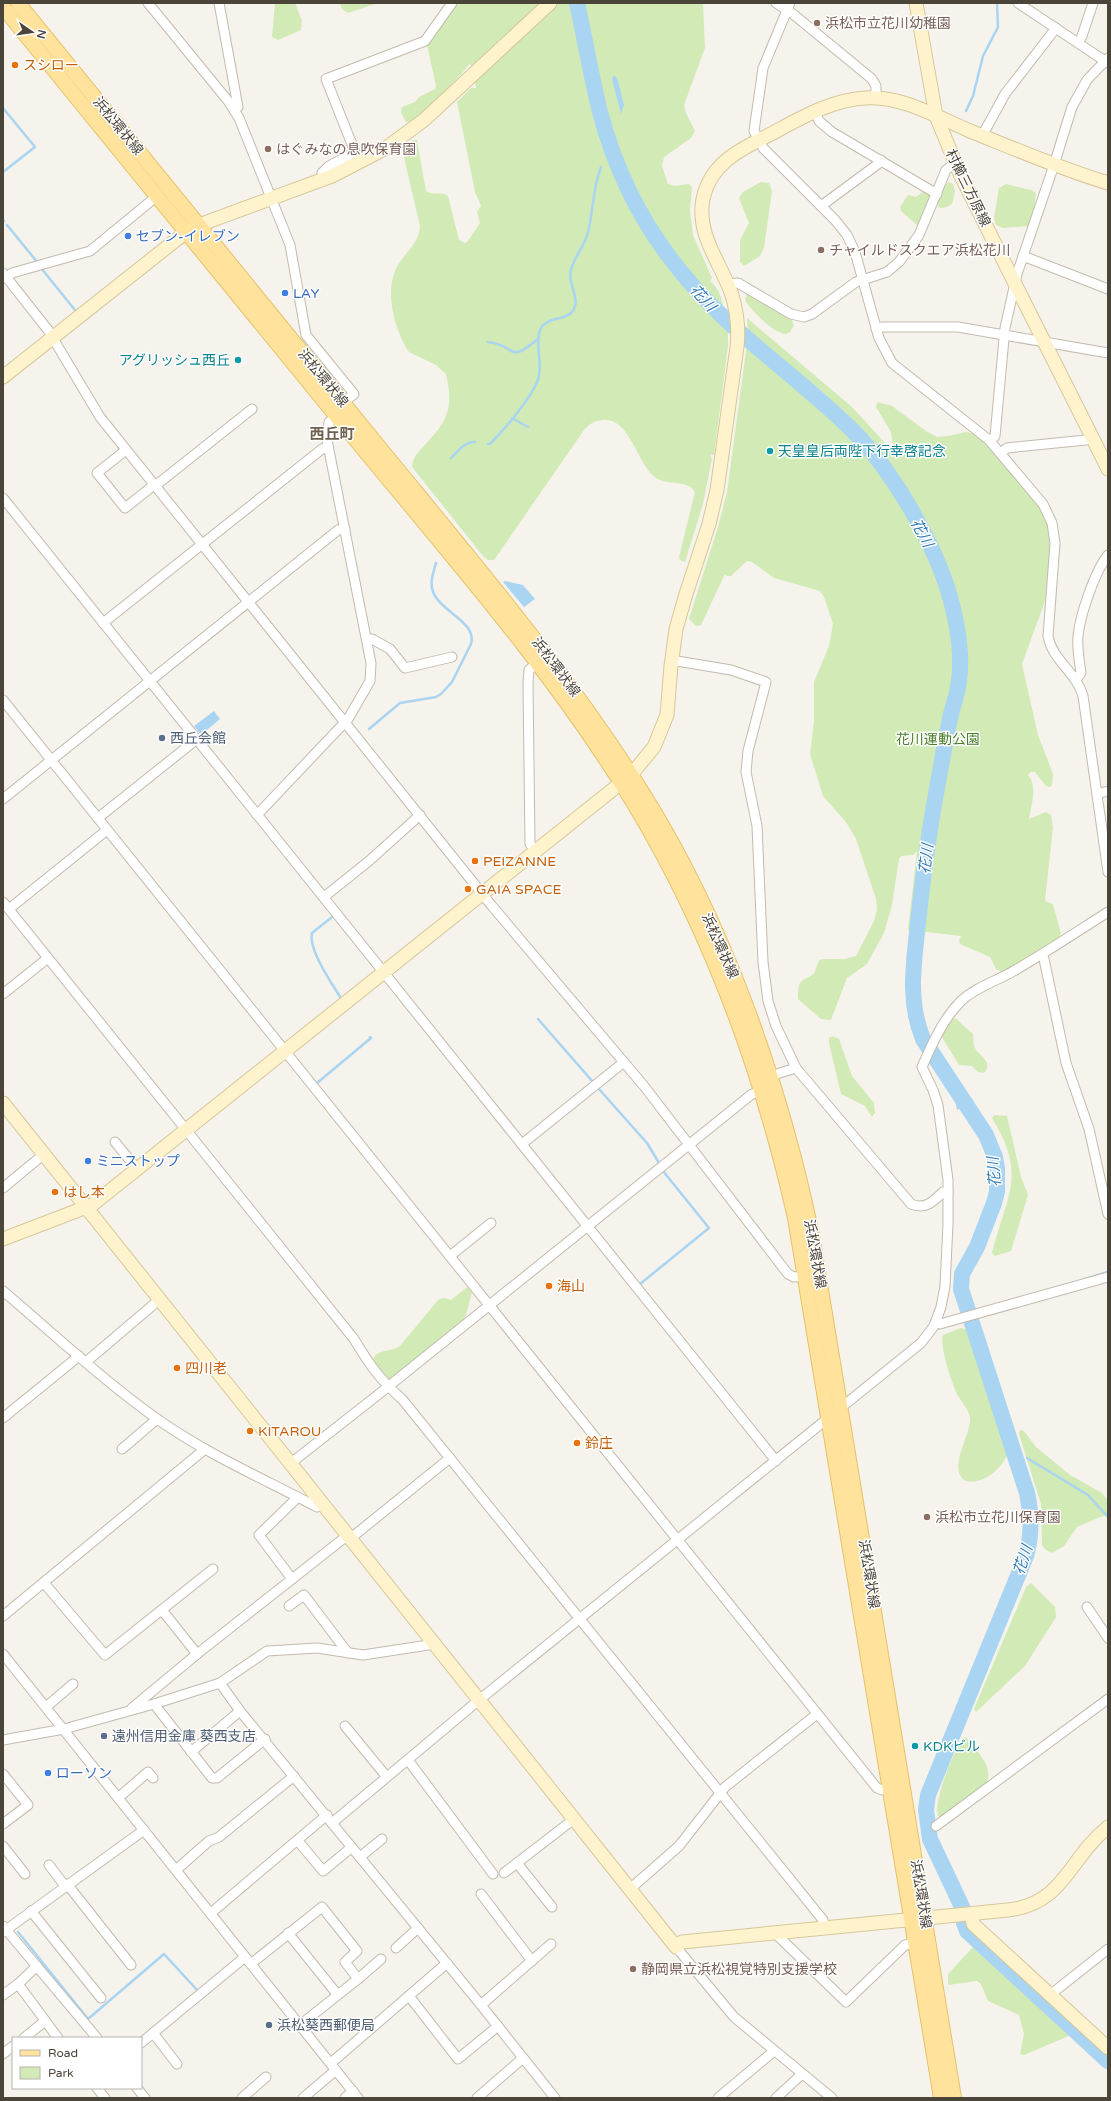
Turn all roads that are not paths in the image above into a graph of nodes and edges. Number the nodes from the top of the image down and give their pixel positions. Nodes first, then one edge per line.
1 (148, 3) edge
2 (219, 3) edge
3 (452, 3) edge
4 (550, 3) edge
5 (776, 3) edge
6 (916, 3) edge
7 (1018, 3) edge
8 (1093, 3) edge
9 (11, 6) edge
10 (788, 7) edge
11 (1056, 28) junction
12 (1078, 43) junction
13 (1107, 61) edge
14 (876, 98) junction
15 (234, 109) junction
16 (815, 112) junction
17 (936, 116) junction
18 (982, 136) junction
19 (759, 140) junction
20 (881, 160) junction
21 (955, 163) junction
22 (1054, 165) junction
23 (324, 178) junction
24 (1108, 183) edge
25 (936, 194) junction
26 (157, 196) junction
27 (271, 198) junction
28 (821, 206) junction
29 (199, 225) junction
30 (186, 232) junction
31 (1023, 256) junction
32 (5, 276) edge
33 (863, 280) junction
34 (727, 284) junction
35 (1015, 284) junction
36 (1108, 289) edge
37 (876, 329) junction
38 (1005, 335) junction
39 (53, 338) junction
40 (1044, 342) junction
41 (1108, 353) edge
42 (3, 377) edge
43 (343, 403) junction
44 (252, 409) dead end
45 (337, 416) junction
46 (1092, 437) junction
47 (990, 441) junction
48 (328, 447) junction
49 (126, 450) junction
50 (1001, 453) junction
51 (1108, 469) edge
52 (155, 486) junction
53 (3, 498) edge
54 (345, 529) junction
55 (202, 544) junction
56 (1108, 555) edge
57 (248, 602) junction
58 (103, 623) junction
59 (367, 640) junction
60 (452, 657) dead end
61 (672, 660) junction
62 (537, 663) junction
63 (1076, 679) junction
64 (150, 681) junction
65 (3, 700) edge
66 (345, 722) junction
67 (197, 739) junction
68 (51, 760) junction
69 (626, 779) junction
70 (1108, 791) edge
71 (1097, 794) junction
72 (3, 799) edge
73 (257, 815) junction
74 (420, 815) junction
75 (98, 818) junction
76 (107, 830) junction
77 (536, 851) junction
78 (1108, 872) edge
79 (483, 893) junction
80 (324, 898) junction
81 (6, 905) edge
82 (1108, 912) edge
83 (1042, 954) junction
84 (48, 958) junction
85 (384, 972) junction
86 (3, 994) edge
87 (285, 1052) junction
88 (624, 1062) junction
89 (796, 1068) junction
90 (770, 1076) junction
91 (762, 1091) junction
92 (3, 1102) edge
93 (186, 1130) junction
94 (115, 1142) dead end
95 (522, 1144) junction
96 (689, 1145) junction
97 (44, 1154) junction
98 (137, 1169) junction
99 (3, 1188) edge
100 (948, 1192) junction
101 (87, 1207) junction
102 (1108, 1214) edge
103 (491, 1223) dead end
104 (588, 1226) junction
105 (3, 1239) edge
106 (450, 1256) junction
107 (806, 1276) junction
108 (1108, 1277) edge
109 (3, 1291) edge
110 (160, 1299) junction
111 (489, 1306) junction
112 (936, 1322) junction
113 (83, 1359) junction
114 (388, 1387) junction
115 (841, 1408) junction
116 (3, 1418) edge
117 (829, 1418) junction
118 (157, 1419) junction
119 (122, 1449) dead end
120 (206, 1449) junction
121 (450, 1458) junction
122 (776, 1461) junction
123 (291, 1463) junction
124 (298, 1497) junction
125 (322, 1502) junction
126 (349, 1536) junction
127 (678, 1540) junction
128 (213, 1569) dead end
129 (292, 1579) junction
130 (44, 1583) junction
131 (289, 1606) dead end
132 (1087, 1607) dead end
133 (162, 1610) junction
134 (3, 1616) edge
135 (579, 1619) junction
136 (1108, 1638) edge
137 (435, 1644) junction
138 (348, 1653) junction
139 (197, 1654) junction
140 (3, 1655) edge
141 (220, 1683) junction
142 (72, 1684) dead end
143 (1108, 1699) edge
144 (479, 1700) junction
145 (154, 1704) junction
146 (46, 1707) junction
147 (130, 1710) junction
148 (240, 1711) junction
149 (818, 1714) junction
150 (345, 1726) dead end
151 (64, 1729) junction
152 (264, 1739) junction
153 (3, 1740) edge
154 (191, 1752) junction
155 (408, 1760) junction
156 (3, 1774) edge
157 (294, 1776) junction
158 (386, 1776) junction
159 (153, 1778) dead end
160 (891, 1789) junction
161 (720, 1793) junction
162 (118, 1798) junction
163 (330, 1819) junction
164 (574, 1819) junction
165 (3, 1824) edge
166 (936, 1826) dead end
167 (1108, 1827) edge
168 (144, 1830) junction
169 (382, 1839) dead end
170 (298, 1841) junction
171 (3, 1846) edge
172 (352, 1846) junction
173 (360, 1856) junction
174 (517, 1863) junction
175 (49, 1865) dead end
176 (176, 1870) junction
177 (504, 1873) dead end
178 (25, 1874) dead end
179 (493, 1874) dead end
180 (66, 1885) junction
181 (630, 1889) junction
182 (481, 1894) dead end
183 (552, 1907) dead end
184 (31, 1911) junction
185 (211, 1914) junction
186 (972, 1914) junction
187 (919, 1919) junction
188 (418, 1928) junction
189 (823, 1928) junction
190 (4, 1929) edge
191 (778, 1932) junction
192 (288, 1933) junction
193 (916, 1943) junction
194 (551, 1944) dead end
195 (676, 1947) junction
196 (396, 1948) dead end
197 (1108, 1949) edge
198 (382, 1959) dead end
199 (248, 1960) junction
200 (532, 1961) junction
201 (447, 1963) junction
202 (131, 1965) dead end
203 (37, 1966) junction
204 (358, 1979) junction
205 (18, 1984) junction
206 (337, 1994) junction
207 (3, 1995) edge
208 (1050, 1995) junction
209 (409, 1996) junction
210 (101, 1998) dead end
211 (482, 2005) junction
212 (45, 2021) junction
213 (300, 2025) junction
214 (498, 2026) junction
215 (153, 2033) junction
216 (25, 2037) edge
217 (57, 2037) edge
218 (96, 2037) edge
219 (142, 2042) edge
220 (12, 2047) edge
221 (1108, 2048) edge
222 (774, 2051) junction
223 (3, 2054) edge
224 (523, 2058) junction
225 (177, 2064) dead end
226 (333, 2066) junction
227 (802, 2074) junction
228 (266, 2077) dead end
229 (98, 2089) edge
230 (138, 2089) edge
231 (356, 2095) edge
232 (482, 2096) edge
233 (105, 2098) edge
234 (145, 2098) edge
235 (242, 2098) edge
236 (303, 2098) edge
237 (345, 2098) edge
238 (555, 2098) edge
239 (718, 2098) edge
240 (776, 2098) edge
241 (832, 2098) edge
242 (941, 2098) edge
243 (954, 2098) edge

1 - 15 street
2 - 15 street
3 - 23 street
4 - 23 street
5 - 10 street
6 - 17 street, 村櫛三方原線
7 - 11 street
8 - 12 street
9 - 26 main road, 浜松環状線
9 - 29 main road, 浜松環状線
10 - 14 street
10 - 19 street
11 - 12 street
11 - 18 street
12 - 13 street
13 - 22 street
14 - 16 street
14 - 17 street
15 - 27 street
16 - 19 street
16 - 20 street
17 - 18 street
17 - 21 street, 村櫛三方原線
18 - 22 street
19 - 28 street
19 - 34 street
20 - 25 street
20 - 28 street
21 - 25 street
21 - 35 street, 村櫛三方原線
22 - 24 street
22 - 31 street
23 - 27 street
25 - 33 street
26 - 30 main road, 浜松環状線
26 - 32 street
27 - 29 street
27 - 43 street
28 - 33 street
29 - 30 street
29 - 43 main road, 浜松環状線
30 - 39 street
30 - 45 main road, 浜松環状線
31 - 35 street
31 - 36 street
32 - 39 street
33 - 34 street
33 - 37 street
34 - 61 street
35 - 38 street
35 - 40 street, 村櫛三方原線
37 - 38 street
37 - 47 street
38 - 40 street
38 - 47 street
39 - 42 street
39 - 49 street
40 - 41 street
40 - 46 street, 村櫛三方原線
43 - 69 main road, 浜松環状線
44 - 52 street
45 - 48 street
45 - 62 main road, 浜松環状線
46 - 50 street
46 - 51 street, 村櫛三方原線
47 - 50 street
48 - 54 street
48 - 55 street
49 - 52 street
49 - 52 street
50 - 63 street
52 - 55 street
53 - 58 street
54 - 57 street
54 - 59 street
55 - 57 street
55 - 58 street
56 - 63 street
57 - 64 street
57 - 66 street
58 - 64 street
59 - 60 street
59 - 66 street
61 - 69 street
61 - 89 street
62 - 69 main road, 浜松環状線
62 - 77 street
63 - 71 street
64 - 67 street
64 - 68 street
65 - 68 street
66 - 73 street
66 - 74 street
67 - 73 street
67 - 75 street
68 - 72 street
68 - 75 street
69 - 77 street
69 - 90 main road, 浜松環状線
69 - 91 main road, 浜松環状線
70 - 71 street
71 - 78 street
73 - 80 street
74 - 79 street
74 - 80 street
75 - 76 street
76 - 81 street
76 - 87 street
77 - 79 street
79 - 85 street
79 - 88 street
80 - 85 street
81 - 84 street
82 - 83 street
83 - 100 street
83 - 102 street
84 - 86 street
84 - 93 street
85 - 87 street
85 - 95 street
87 - 93 street
87 - 106 street
88 - 95 street
88 - 96 street
89 - 90 street
89 - 100 street
90 - 115 main road, 浜松環状線
91 - 96 street
91 - 107 main road, 浜松環状線
92 - 97 street
93 - 98 street
93 - 114 street
94 - 98 street
95 - 104 street
96 - 104 street
96 - 107 street
97 - 99 street
97 - 101 street
98 - 101 street
100 - 112 street
101 - 105 street
101 - 110 street
103 - 106 street
104 - 111 street
104 - 122 street
106 - 111 street
107 - 117 main road, 浜松環状線
108 - 112 street
109 - 113 street
110 - 113 street
110 - 123 street
111 - 114 street
111 - 127 street
112 - 115 street
113 - 116 street
113 - 118 street
114 - 121 street
114 - 123 street
115 - 117 street
115 - 187 main road, 浜松環状線
117 - 122 street
117 - 160 main road, 浜松環状線
118 - 119 street
118 - 120 street
120 - 124 street
120 - 130 street
121 - 126 street
121 - 135 street
122 - 127 street
123 - 125 street
124 - 125 street
124 - 129 street
125 - 126 street
126 - 129 street
126 - 137 street
127 - 135 street
127 - 149 street
128 - 133 street
129 - 139 street
130 - 133 street
130 - 134 street
131 - 138 street
132 - 136 street
133 - 139 street
135 - 144 street
135 - 161 street
137 - 138 street
137 - 144 street
138 - 141 street
139 - 147 street
140 - 146 street
141 - 145 street
141 - 148 street
142 - 146 street
143 - 166 street
144 - 155 street
144 - 164 street
145 - 147 street
145 - 154 street
146 - 151 street
147 - 151 street
148 - 152 street
148 - 154 street
149 - 160 street
149 - 161 street
150 - 158 street
151 - 153 street
151 - 162 street
152 - 154 street
152 - 157 street
155 - 158 street
155 - 179 street
156 - 165 street
157 - 163 street
157 - 176 street
158 - 163 street
159 - 162 street
160 - 187 main road, 浜松環状線
161 - 181 street
161 - 189 street
162 - 168 street
163 - 170 street
163 - 172 street
164 - 174 street
164 - 181 street
167 - 186 street
168 - 176 street
168 - 180 street
169 - 173 street
170 - 172 street
170 - 185 street
171 - 178 street
172 - 173 street
173 - 188 street
174 - 177 street
174 - 183 street
175 - 180 street
176 - 185 street
180 - 184 street
180 - 202 street
181 - 195 street
182 - 200 street
184 - 190 street
184 - 210 street
185 - 199 street
186 - 187 street
186 - 208 street
187 - 189 street
187 - 193 main road, 浜松環状線
187 - 243 main road, 浜松環状線
188 - 196 street
188 - 201 street
189 - 191 street
190 - 203 street
191 - 193 street
191 - 195 street
192 - 199 street
192 - 204 street
192 - 206 street
193 - 242 main road, 浜松環状線
194 - 200 street
195 - 222 street
197 - 208 street
198 - 204 street
199 - 213 street
199 - 215 street
200 - 211 street
201 - 209 street
201 - 211 street
203 - 205 street
203 - 218 street
204 - 206 street
205 - 207 street
205 - 212 street
206 - 213 street
208 - 221 street
209 - 214 street
209 - 226 street
211 - 214 street
212 - 216 street
212 - 217 street
213 - 226 street
214 - 224 street
215 - 219 street
215 - 225 street
220 - 223 street
222 - 227 street
222 - 239 street
224 - 232 street
224 - 238 street
226 - 231 street
226 - 236 street
227 - 240 street
227 - 241 street
228 - 235 street
229 - 233 street
230 - 234 street
231 - 237 street

